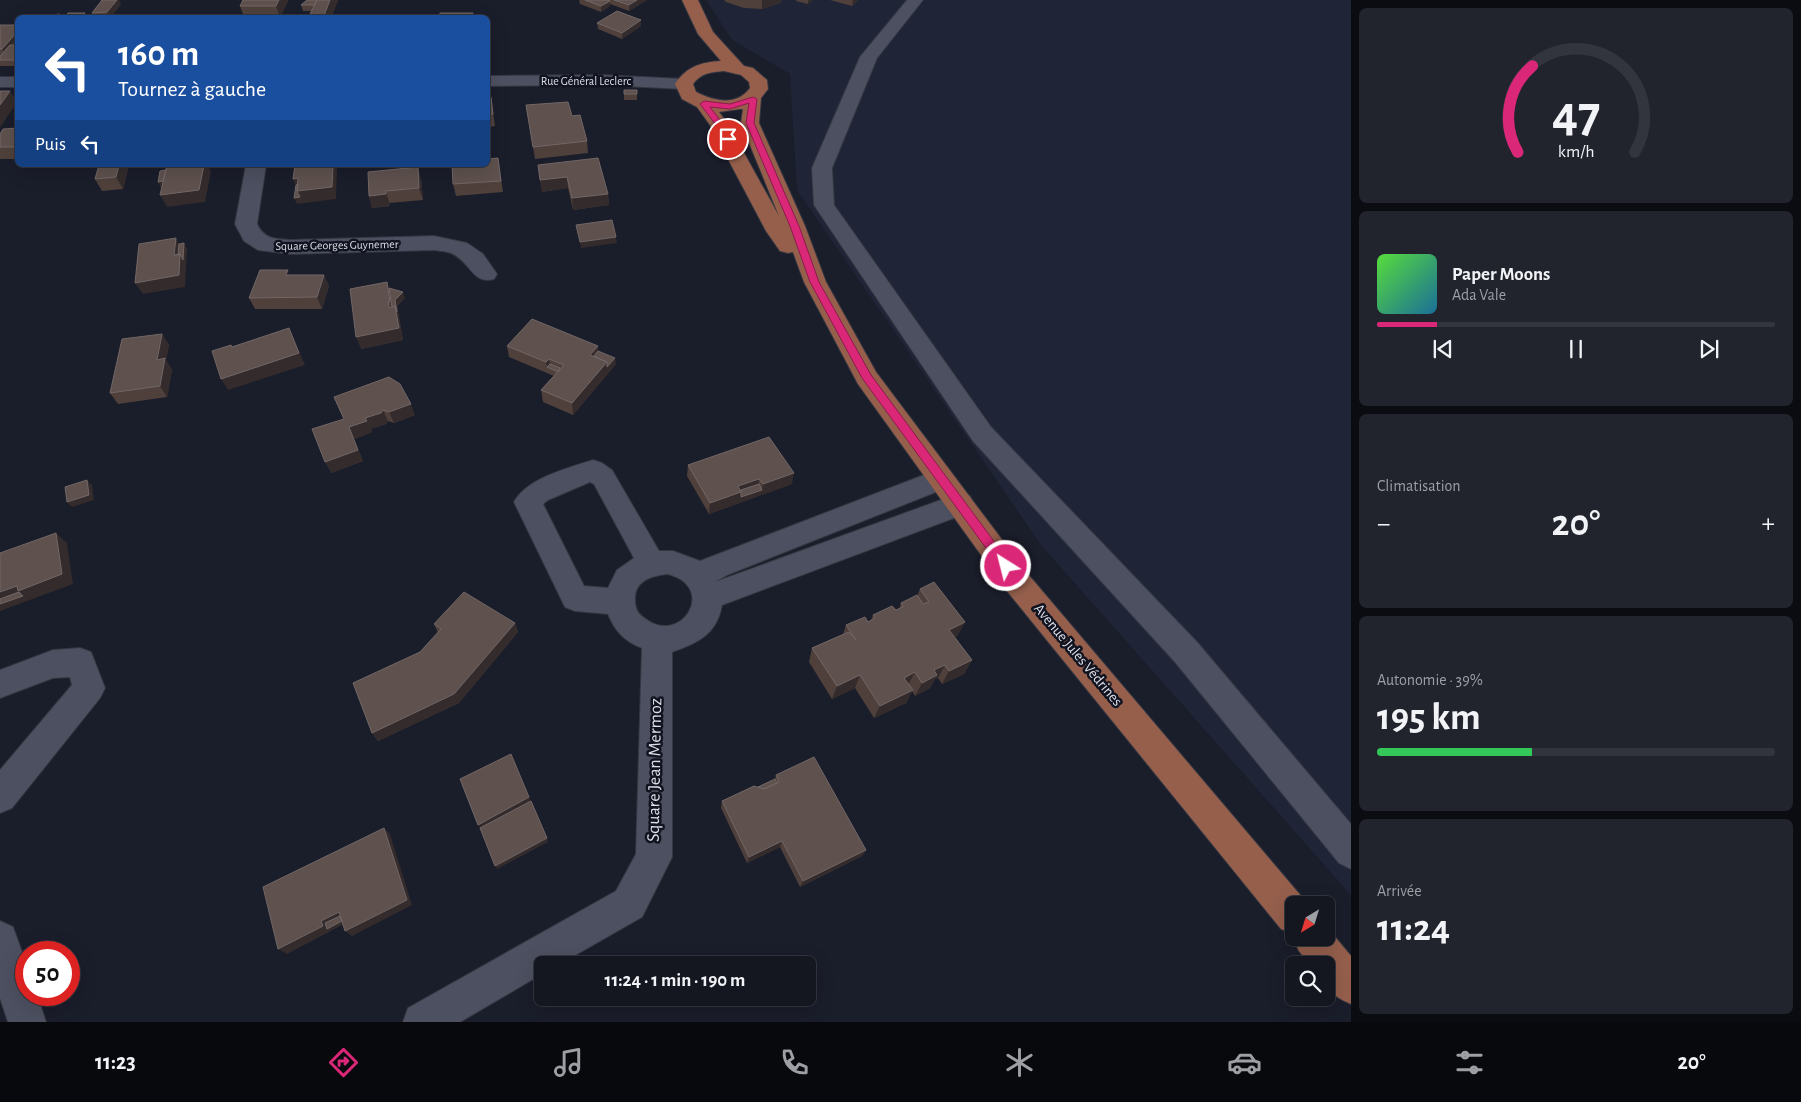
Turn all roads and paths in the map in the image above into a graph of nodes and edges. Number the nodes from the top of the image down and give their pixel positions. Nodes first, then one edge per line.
1 (690, 0) edge
2 (915, 0) edge
3 (706, 34) junction
4 (736, 68) junction
5 (689, 78) junction
6 (490, 81) edge
7 (0, 82) edge
8 (15, 82) edge
9 (753, 99) junction
10 (704, 104) junction
11 (256, 167) edge
12 (486, 274) dead end
13 (815, 282) junction
14 (942, 479) junction
15 (960, 504) junction
16 (652, 564) junction
17 (704, 586) junction
18 (619, 602) junction
19 (657, 639) junction
20 (0, 684) edge
21 (0, 796) edge
22 (1351, 851) edge
23 (1285, 905) edge
24 (0, 940) edge
25 (1319, 946) edge
26 (1351, 985) edge
27 (427, 1021) edge
28 (26, 1022) edge

1 - 3 main road
2 - 22 street
3 - 4 main road
3 - 5 main road
4 - 5 main road
4 - 9 main road, Avenue Jules Védrines
5 - 6 street, Rue Général Leclerc
5 - 10 main road, Avenue Jules Védrines
7 - 8 street
9 - 10 main road
9 - 13 main road, Avenue Jules Védrines
10 - 13 main road, Avenue Jules Védrines
11 - 12 street, Square Georges Guynemer
13 - 14 main road, Avenue Jules Védrines
14 - 15 main road, Avenue Jules Védrines
14 - 17 street
15 - 17 street
15 - 23 main road, Avenue Jules Védrines
16 - 17 street
16 - 18 street
16 - 18 street
17 - 19 street
18 - 19 street
19 - 27 street, Square Jean Mermoz
20 - 21 street
24 - 28 street
25 - 26 main road

